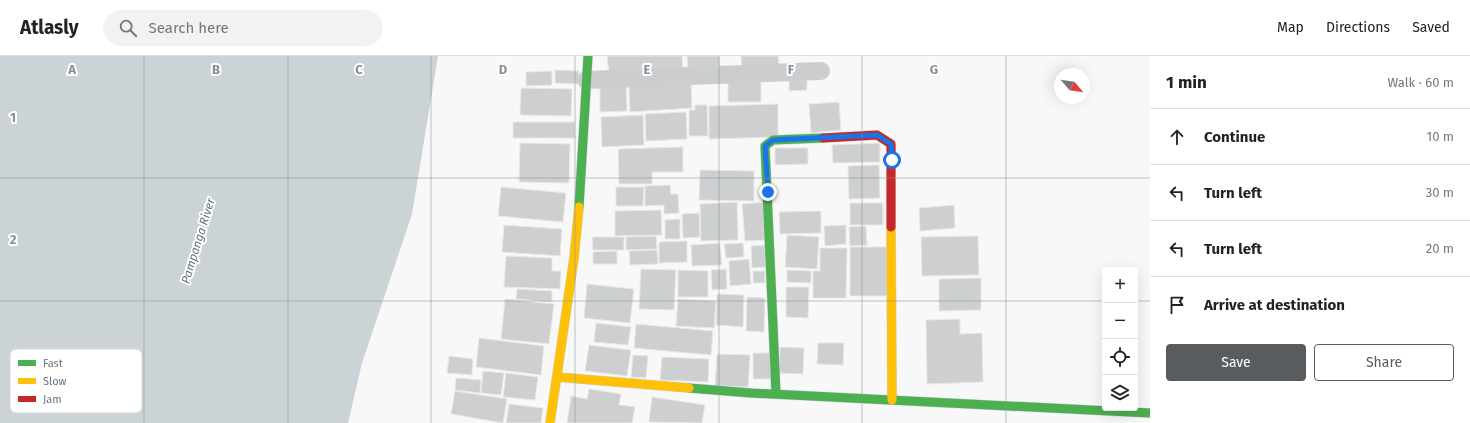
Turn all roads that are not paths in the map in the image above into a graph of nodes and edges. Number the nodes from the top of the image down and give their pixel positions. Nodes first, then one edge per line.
1 (588, 56) edge
2 (821, 71) dead end
3 (586, 80) junction
4 (557, 378) junction
5 (776, 393) junction
6 (892, 400) junction
7 (1150, 413) edge
8 (550, 423) edge

1 - 3 street
2 - 3 street
3 - 4 street
4 - 5 street
4 - 8 street
5 - 6 street
5 - 6 street
6 - 7 street

